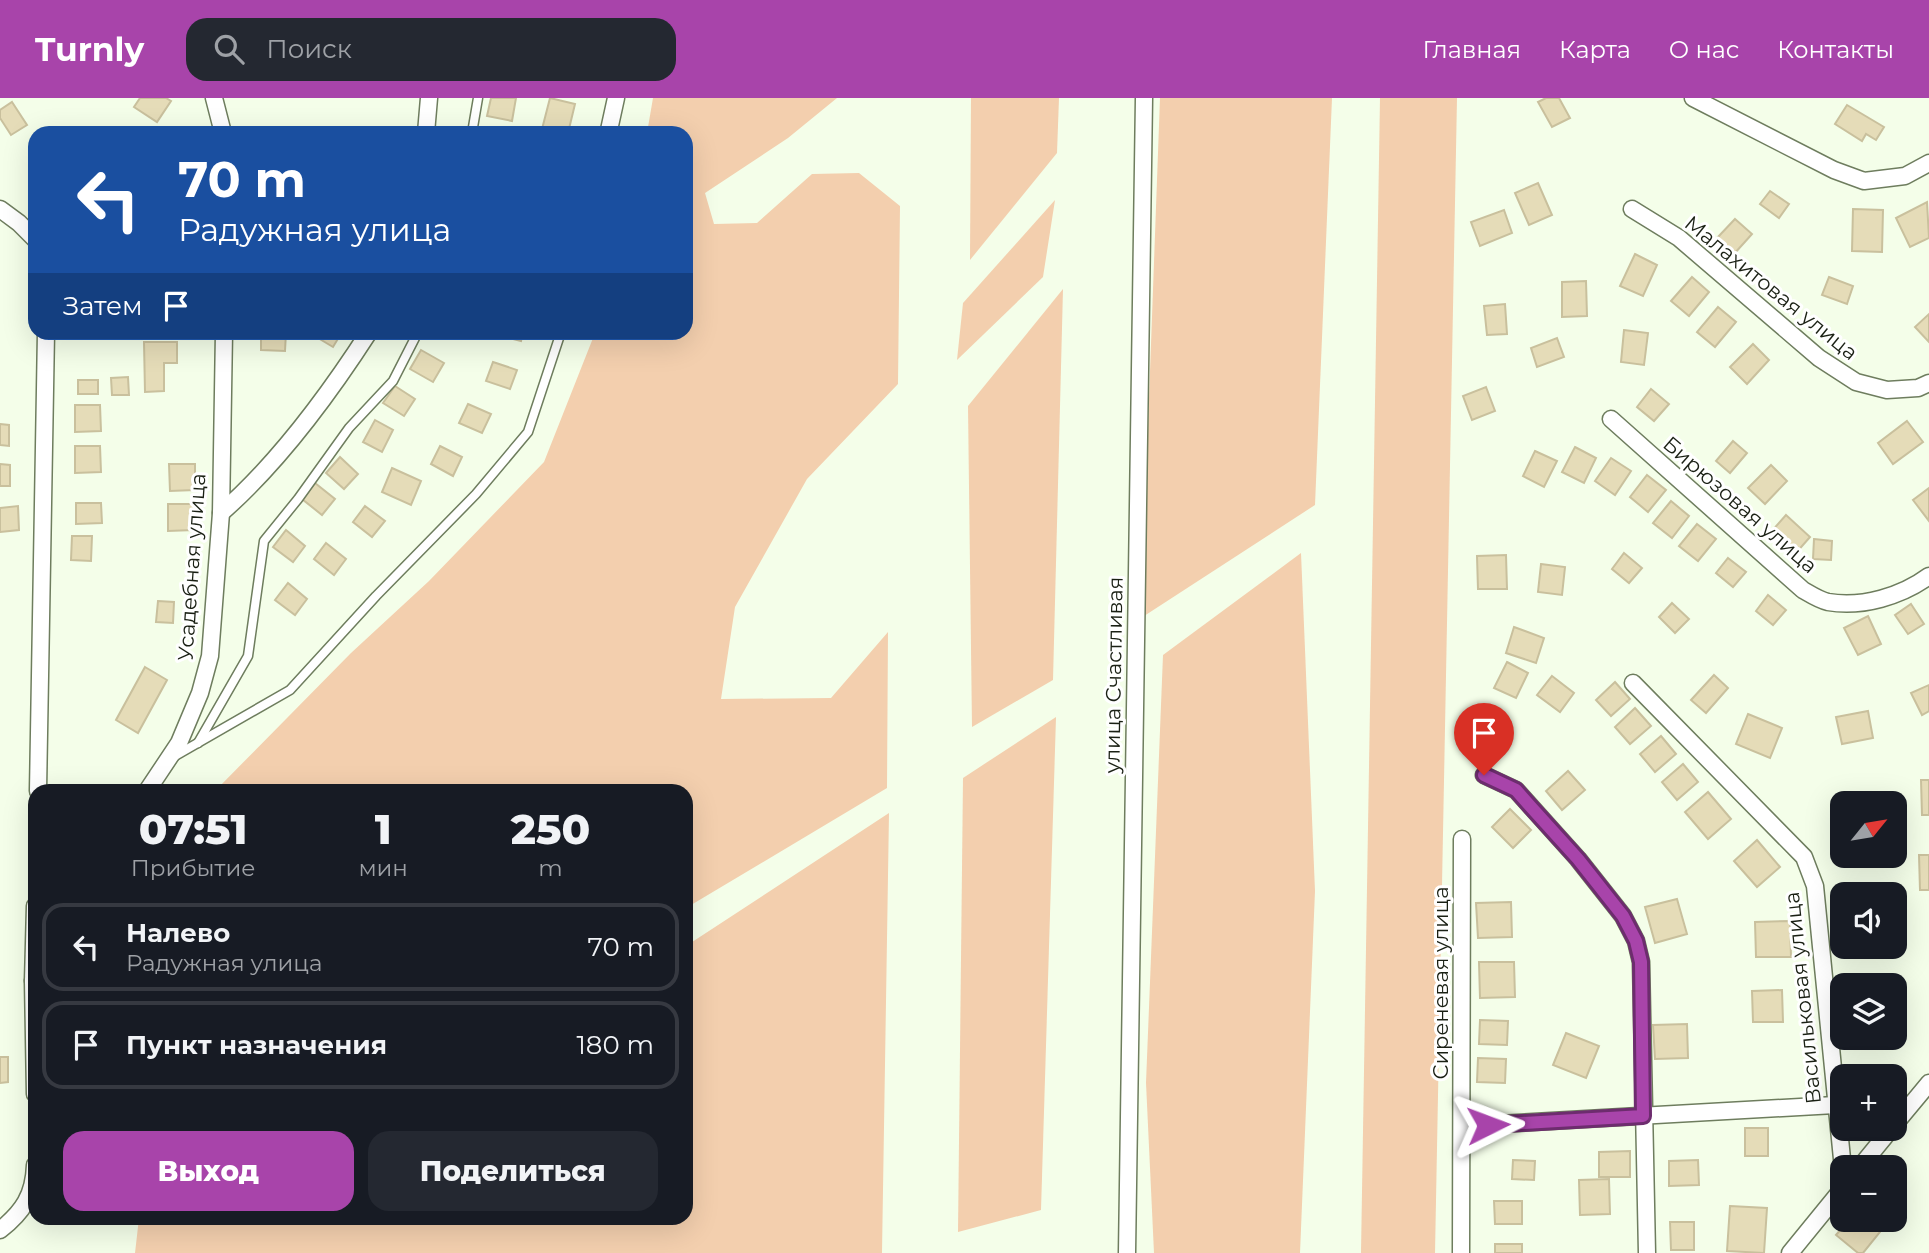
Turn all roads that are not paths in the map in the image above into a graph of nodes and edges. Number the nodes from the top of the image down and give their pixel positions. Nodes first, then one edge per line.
1 (214, 98) edge
2 (429, 98) edge
3 (478, 98) edge
4 (616, 98) edge
5 (1144, 98) edge
6 (1693, 98) edge
7 (220, 126) edge
8 (427, 126) edge
9 (473, 126) edge
10 (610, 126) edge
11 (1929, 163) edge
12 (0, 209) edge
13 (1632, 209) dead end
14 (28, 233) edge
15 (46, 340) edge
16 (224, 340) edge
17 (363, 340) edge
18 (414, 340) edge
19 (558, 340) edge
20 (1929, 383) edge
21 (1611, 419) dead end
22 (220, 513) junction
23 (1929, 576) edge
24 (1633, 683) dead end
25 (198, 743) junction
26 (167, 760) junction
27 (1484, 775) dead end
28 (38, 784) edge
29 (152, 784) edge
30 (1461, 839) dead end
31 (1831, 1064) edge
32 (1929, 1083) edge
33 (1830, 1104) edge
34 (1907, 1110) edge
35 (1643, 1116) junction
36 (1462, 1126) junction
37 (1881, 1141) edge
38 (1870, 1155) edge
39 (28, 1195) edge
40 (1830, 1204) edge
41 (0, 1230) edge
42 (1126, 1253) edge
43 (1461, 1253) edge
44 (1647, 1253) edge
45 (1790, 1253) edge

1 - 7 street
2 - 8 street
3 - 9 lane
4 - 10 street
5 - 42 street, улица Счастливая
6 - 11 street
12 - 14 street
13 - 20 street, Малахитовая улица
15 - 28 street
16 - 22 street, Усадебная улица
17 - 22 street
18 - 25 lane
19 - 25 lane
21 - 23 street, Бирюзовая улица
22 - 26 street, Усадебная улица
24 - 31 street, Васильковая улица
25 - 26 lane
26 - 29 street, Усадебная улица
27 - 35 street
30 - 36 street, Сиреневая улица
32 - 34 street
33 - 35 street
35 - 36 street
35 - 44 street
36 - 43 street, Сиреневая улица
37 - 38 street
39 - 41 street
40 - 45 street

